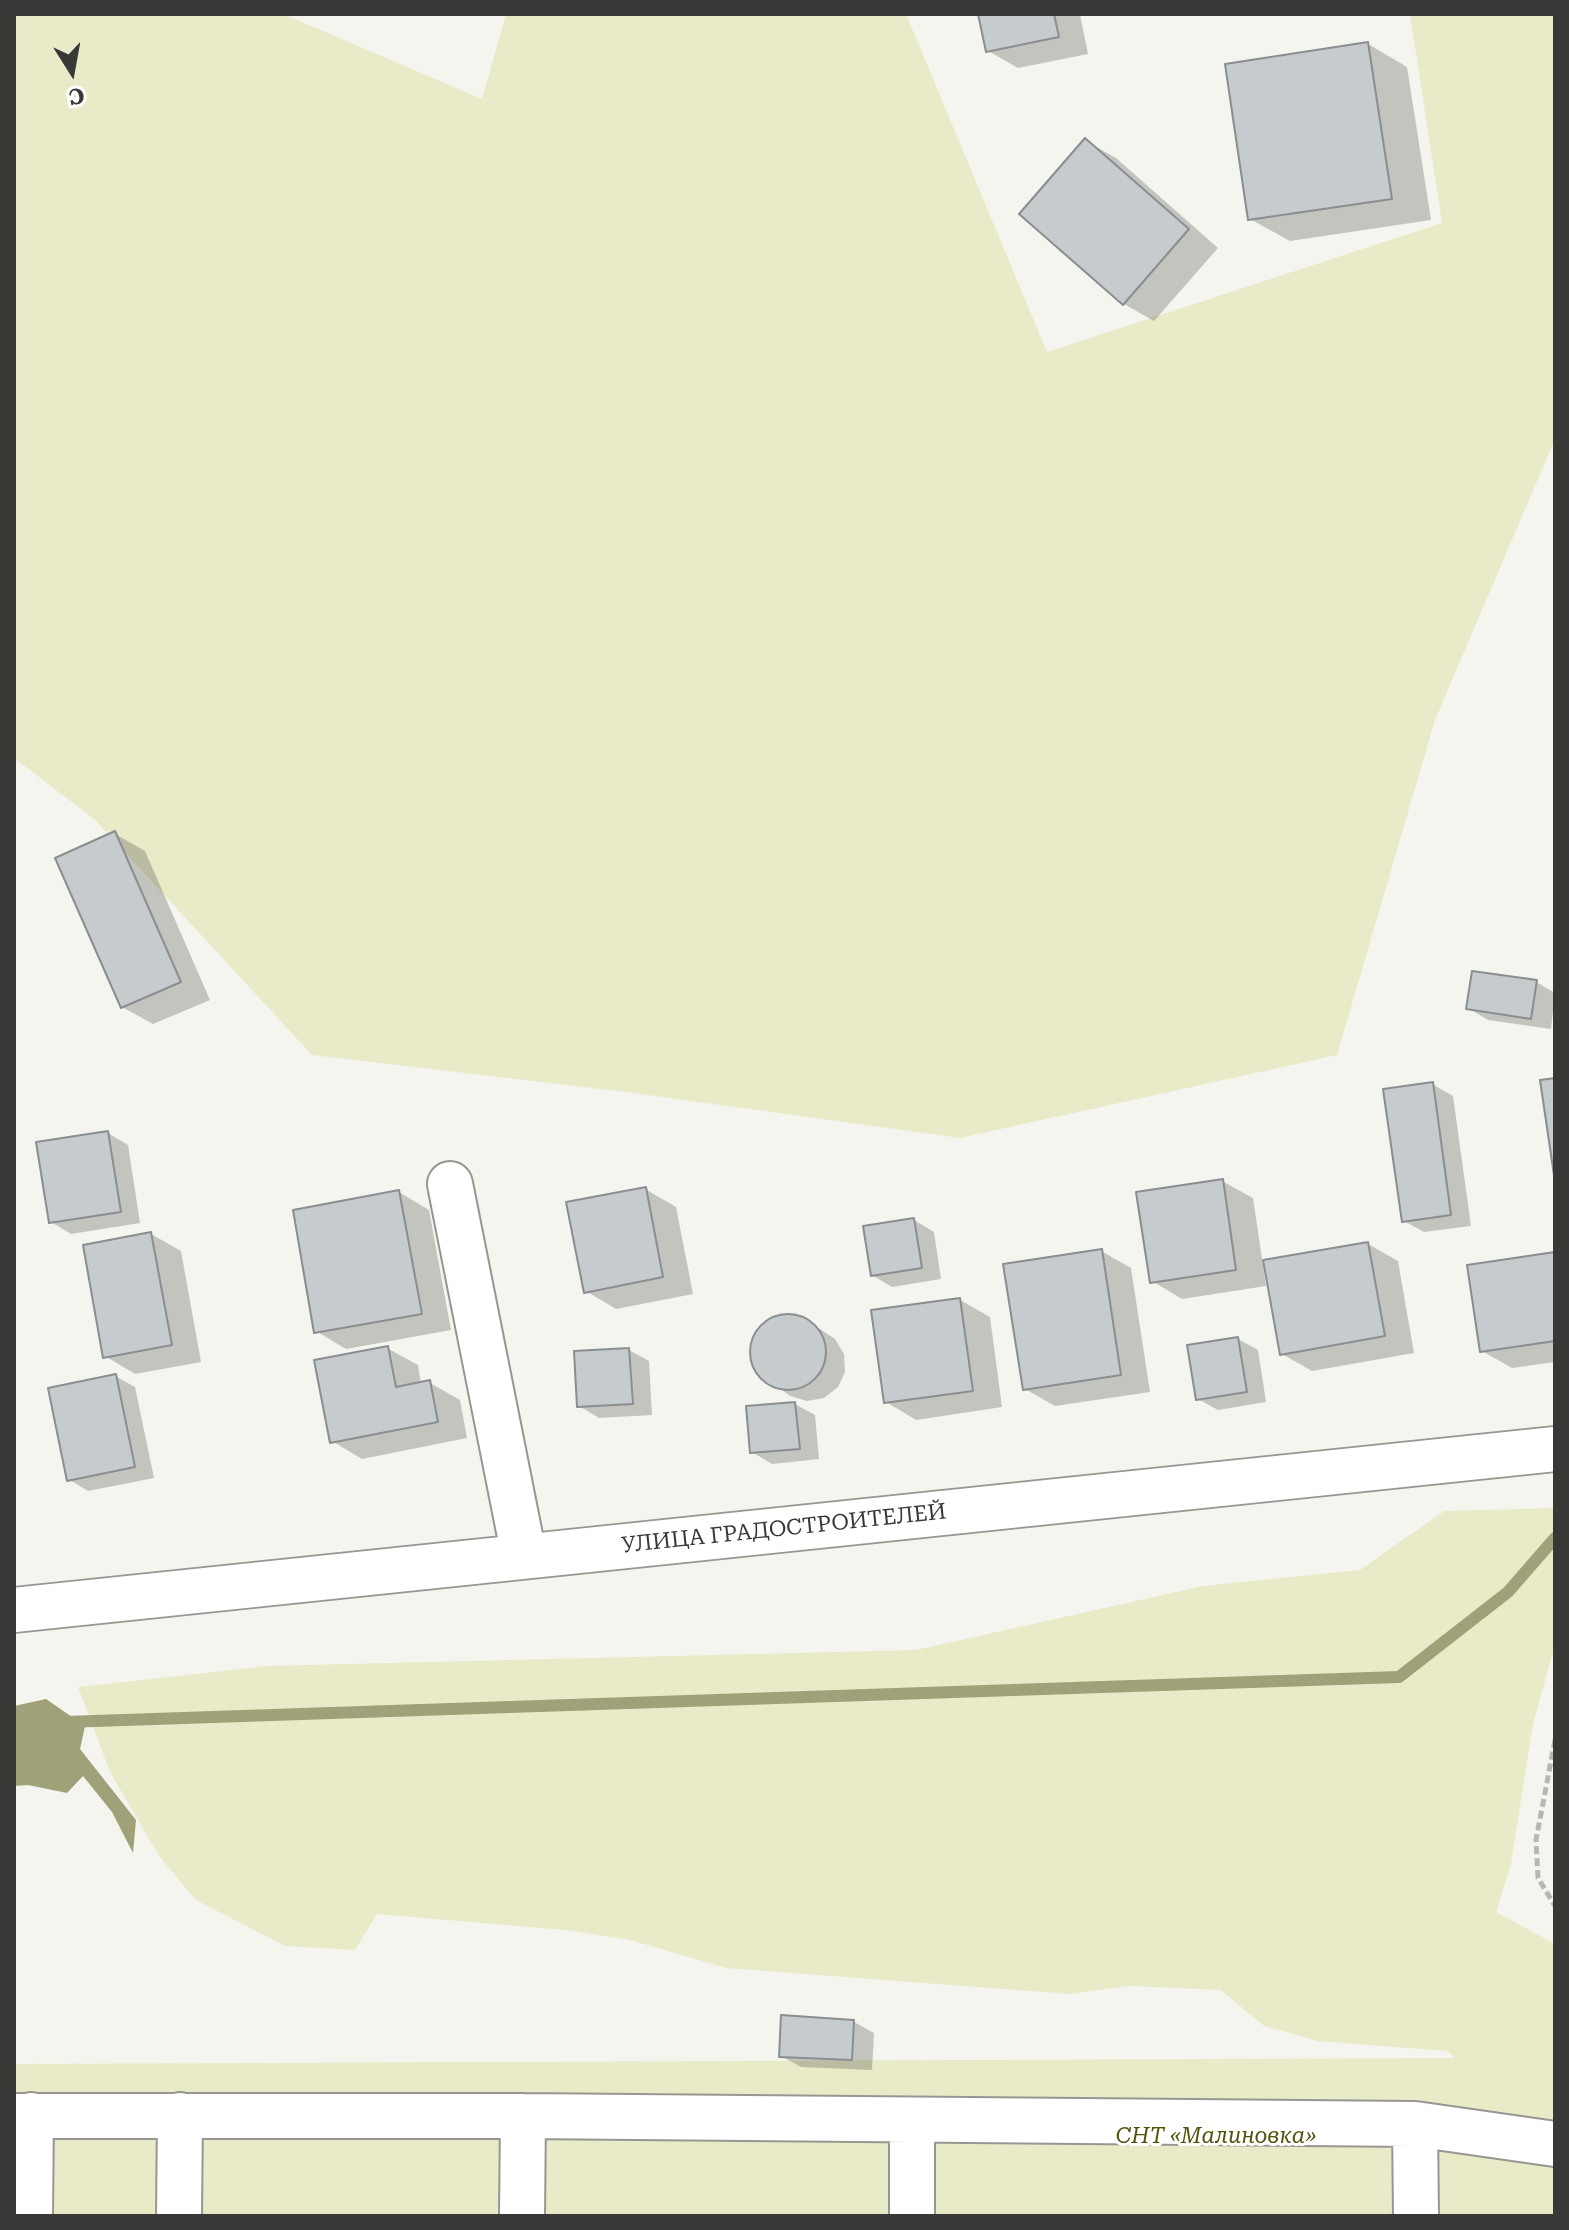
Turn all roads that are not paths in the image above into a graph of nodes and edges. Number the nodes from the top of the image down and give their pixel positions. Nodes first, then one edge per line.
1 (450, 1184) dead end
2 (1555, 1449) edge
3 (524, 1556) junction
4 (14, 1610) edge
5 (22, 2115) edge
6 (180, 2115) junction
7 (523, 2116) junction
8 (912, 2120) junction
9 (1415, 2124) junction
10 (1555, 2144) edge
11 (30, 2216) edge
12 (179, 2216) edge
13 (522, 2216) edge
14 (912, 2216) edge
15 (1416, 2216) edge

1 - 3 street
2 - 3 street, УЛИЦА ГРАДОСТРОИТЕЛЕЙ
3 - 4 street, УЛИЦА ГРАДОСТРОИТЕЛЕЙ
5 - 6 street
5 - 11 street
6 - 7 street
6 - 12 street
7 - 8 street
7 - 13 street
8 - 9 street
8 - 14 street
9 - 10 street
9 - 15 street

